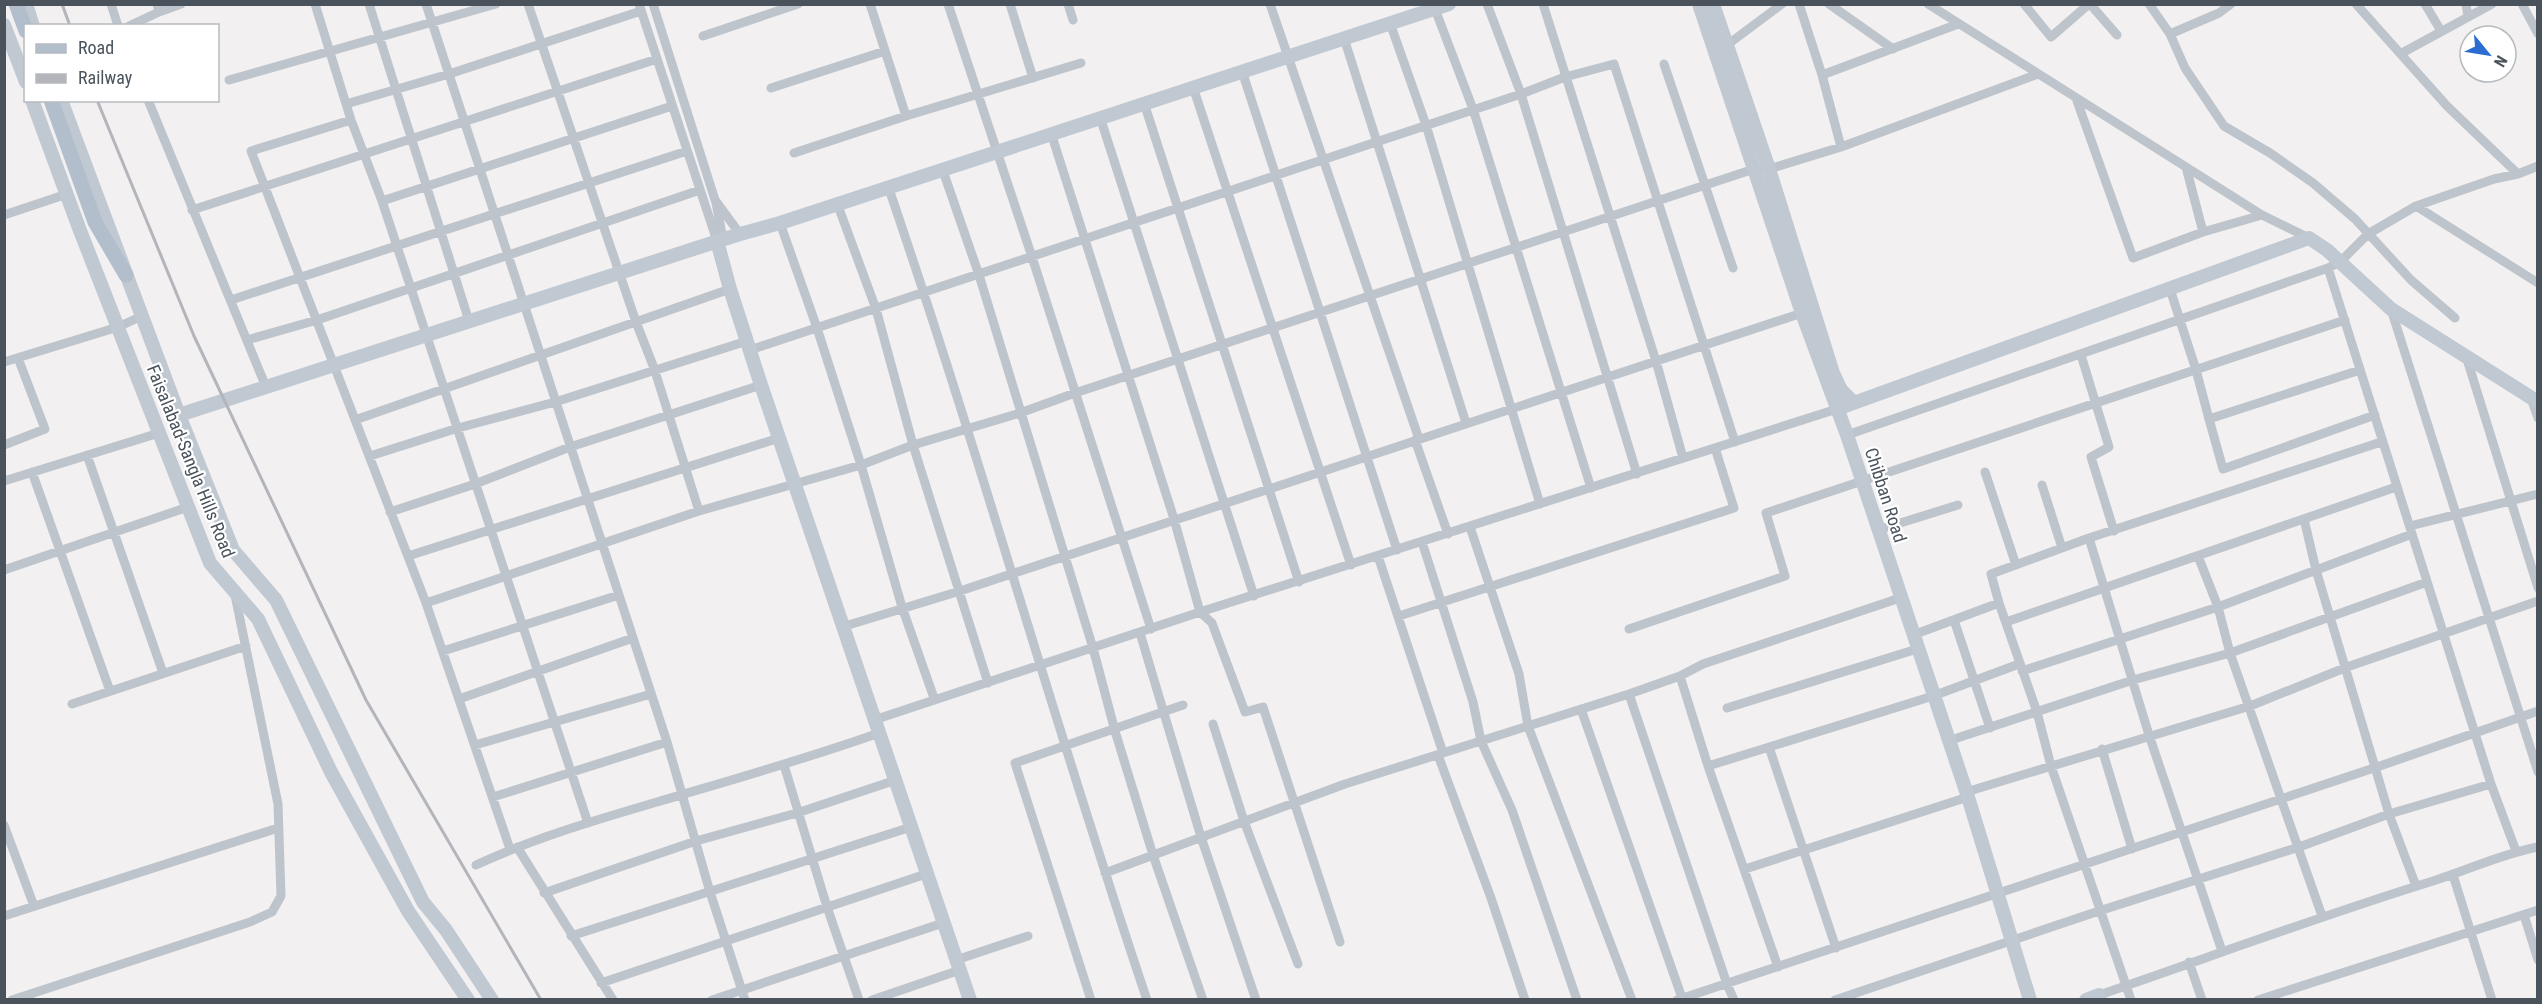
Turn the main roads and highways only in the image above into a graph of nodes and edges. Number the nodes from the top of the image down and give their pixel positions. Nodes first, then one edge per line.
1 (16, 4) edge
2 (24, 26) edge
3 (52, 102) edge
4 (126, 275) road end

1 - 2 main road
3 - 4 main road

